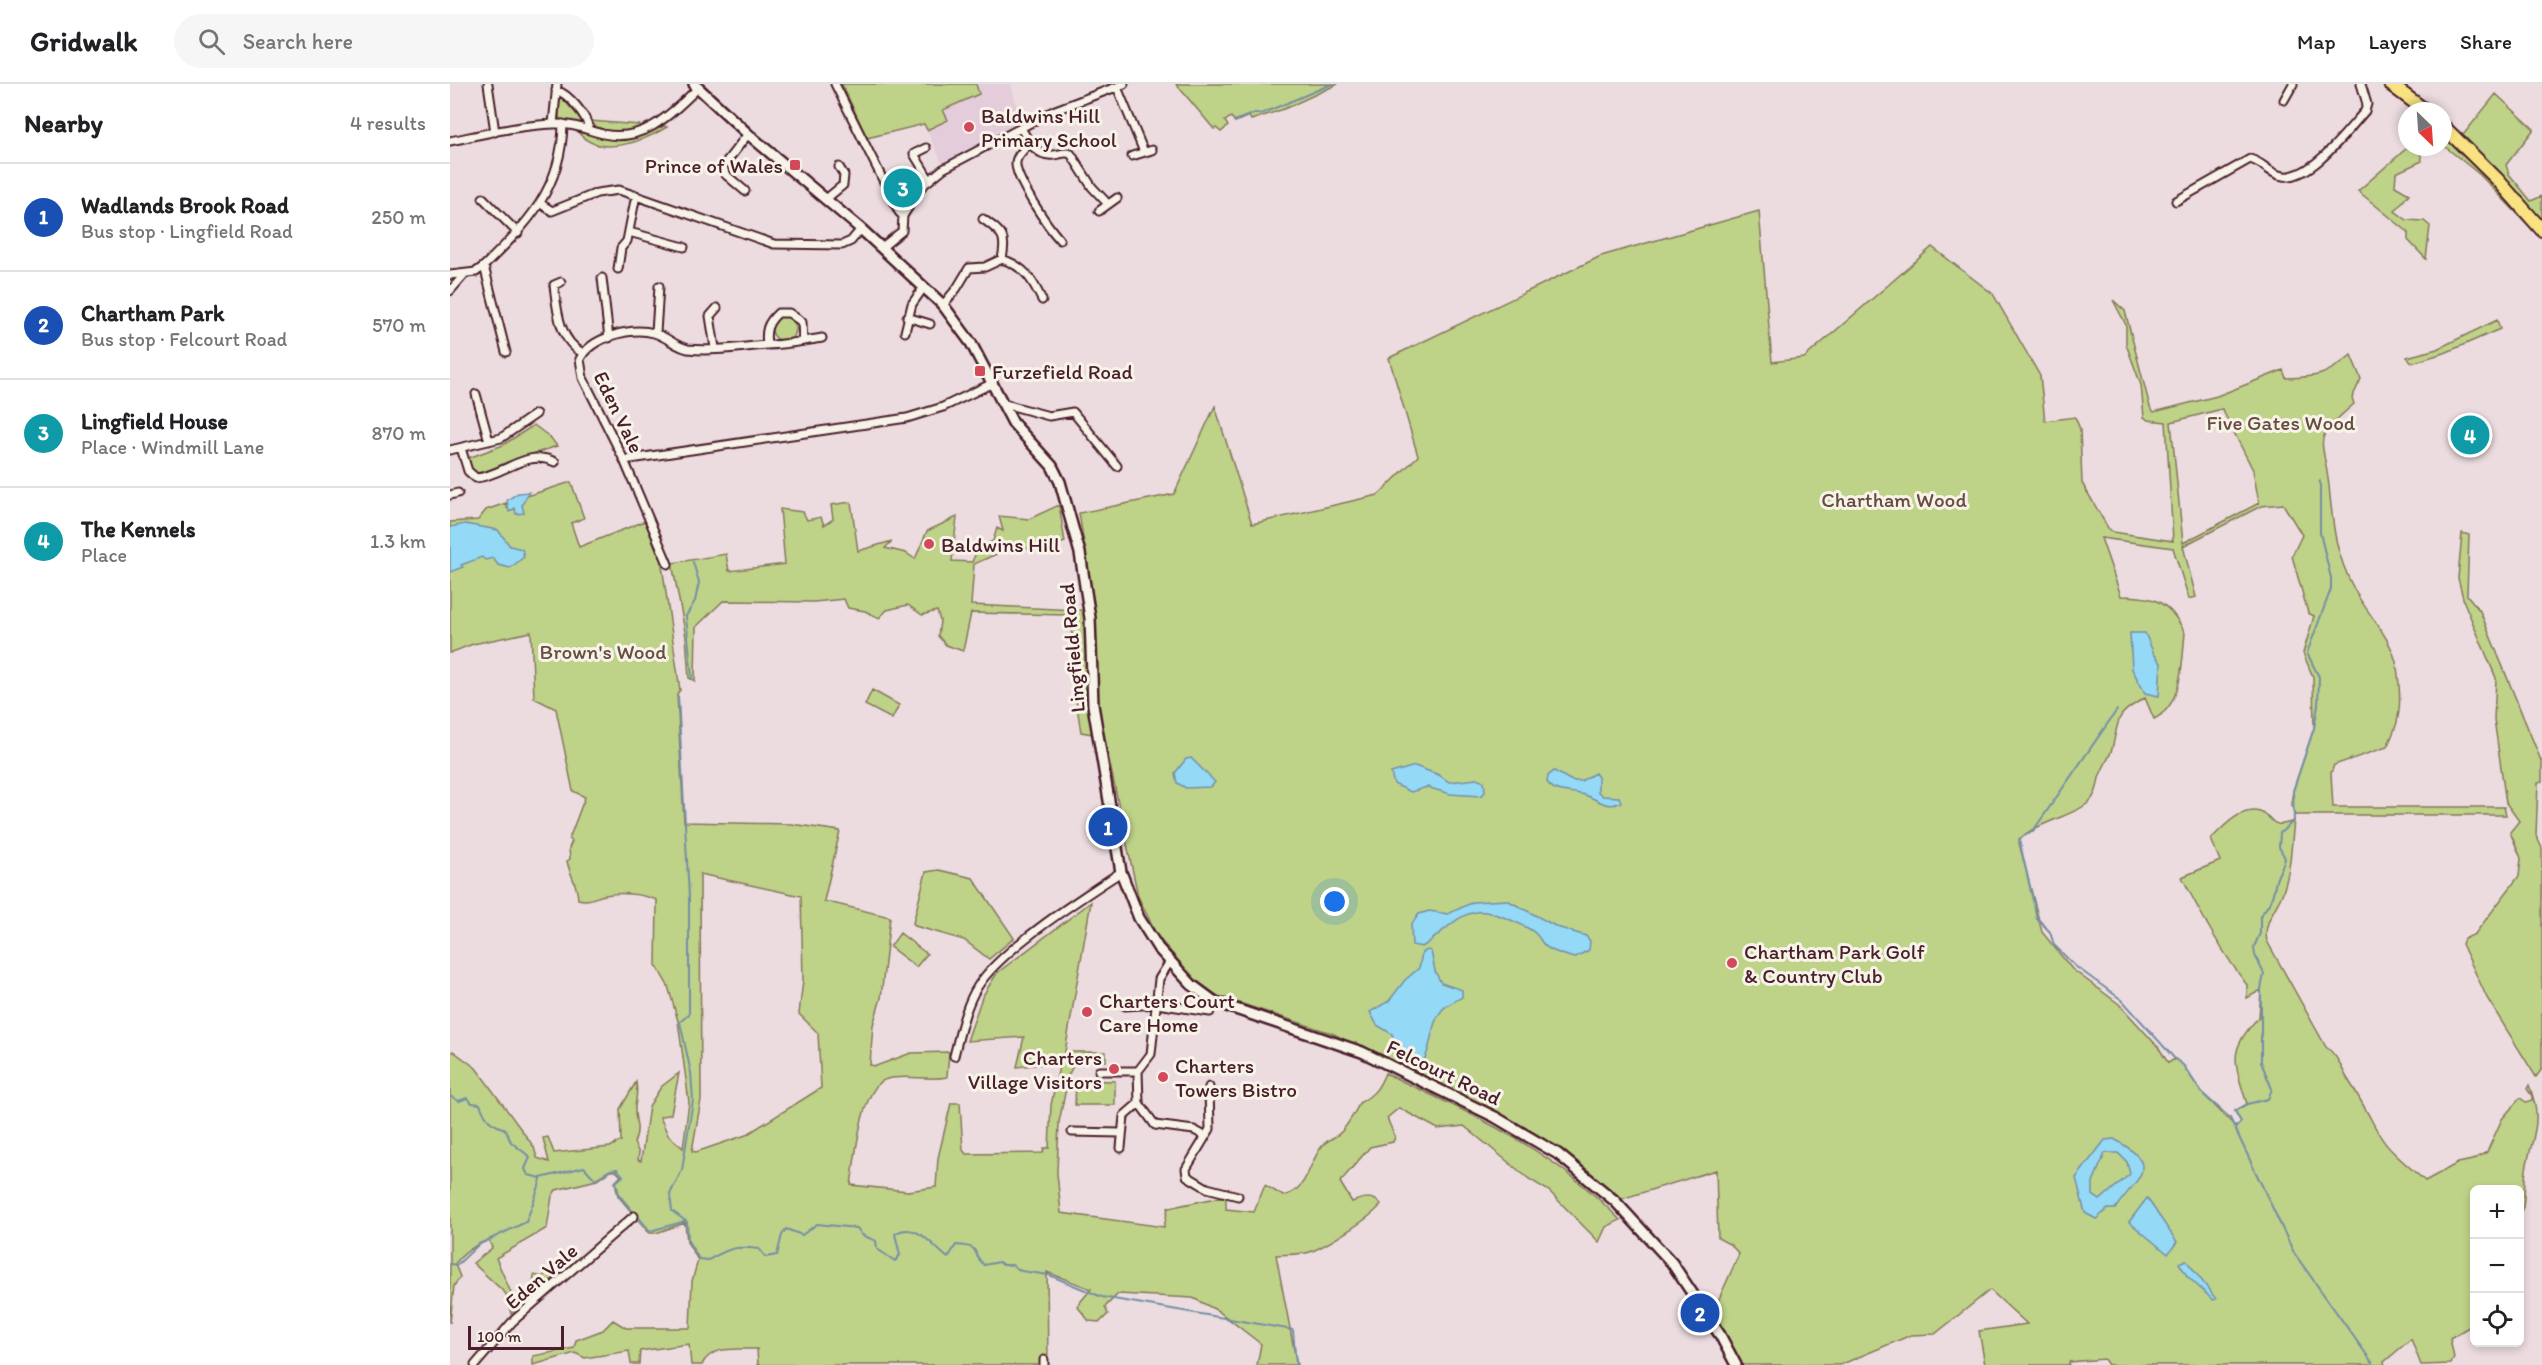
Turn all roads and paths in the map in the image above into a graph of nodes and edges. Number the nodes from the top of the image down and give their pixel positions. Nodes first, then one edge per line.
1 (488, 84) edge
2 (835, 84) edge
3 (2293, 84) edge
4 (2361, 84) edge
5 (2390, 84) edge
6 (1120, 85) edge
7 (696, 86) edge
8 (556, 87) edge
9 (2284, 100) dead end
10 (2414, 102) edge
11 (553, 124) junction
12 (563, 124) junction
13 (1021, 128) junction
14 (589, 129) junction
15 (495, 132) junction
16 (748, 134) junction
17 (2452, 135) edge
18 (450, 141) edge
19 (1030, 143) junction
20 (926, 148) dead end
21 (1132, 156) dead end
22 (839, 167) dead end
23 (929, 179) junction
24 (745, 191) dead end
25 (636, 195) junction
26 (483, 198) dead end
27 (1118, 198) dead end
28 (826, 199) junction
29 (2176, 201) dead end
30 (541, 204) junction
31 (1108, 204) junction
32 (1099, 211) dead end
33 (903, 216) junction
34 (983, 219) dead end
35 (861, 229) junction
36 (2542, 230) edge
37 (629, 232) junction
38 (518, 233) junction
39 (1060, 240) dead end
40 (684, 247) dead end
41 (881, 248) junction
42 (1002, 259) junction
43 (484, 266) junction
44 (618, 269) dead end
45 (450, 275) edge
46 (464, 275) junction
47 (602, 278) dead end
48 (561, 282) dead end
49 (659, 286) dead end
50 (924, 287) junction
51 (450, 291) edge
52 (1042, 300) dead end
53 (943, 305) junction
54 (717, 308) dead end
55 (907, 317) junction
56 (930, 324) dead end
57 (905, 332) dead end
58 (656, 333) junction
59 (609, 338) junction
60 (822, 338) dead end
61 (803, 341) junction
62 (766, 345) junction
63 (715, 348) junction
64 (506, 352) dead end
65 (584, 353) junction
66 (992, 384) junction
67 (476, 394) dead end
68 (1000, 403) junction
69 (536, 414) dead end
70 (489, 441) junction
71 (461, 448) junction
72 (450, 450) edge
73 (624, 460) junction
74 (555, 462) dead end
75 (1117, 466) dead end
76 (668, 564) dead end
77 (1119, 856) joint
78 (1121, 872) junction
79 (1169, 963) junction
80 (1157, 1004) junction
81 (1125, 1006) dead end
82 (1210, 1012) dead end
83 (954, 1056) dead end
84 (1100, 1071) dead end
85 (1138, 1071) junction
86 (1209, 1087) dead end
87 (1139, 1103) junction
88 (1072, 1132) dead end
89 (1121, 1133) junction
90 (1206, 1136) junction
91 (1121, 1148) dead end
92 (1238, 1196) dead end
93 (634, 1216) dead end
94 (475, 1365) edge
95 (1736, 1365) edge

1 - 15 street
2 - 33 street
3 - 9 street
4 - 29 street
5 - 10 highway
6 - 13 street
6 - 21 street
7 - 14 street
7 - 16 street, Lingfield Road
8 - 11 street
8 - 14 street
11 - 12 street
11 - 15 street
12 - 14 street
12 - 30 street
13 - 19 street
13 - 23 street
15 - 18 street
16 - 24 street
16 - 28 street, Lingfield Road
17 - 36 highway
19 - 31 street
19 - 39 street
20 - 23 street
22 - 28 street
23 - 33 street
25 - 30 street
25 - 35 street
25 - 37 street
26 - 38 street
27 - 31 street
28 - 35 street, Lingfield Road
30 - 38 street
31 - 32 street
33 - 41 street
34 - 42 street
35 - 41 street, Lingfield Road
37 - 40 street
37 - 44 street
38 - 43 street
41 - 50 street, Lingfield Road
42 - 52 street
42 - 53 street
43 - 46 street
43 - 64 street
45 - 46 street
46 - 51 street
47 - 59 street
48 - 65 street, Eden Vale
49 - 58 street
50 - 53 street, Lingfield Road
50 - 55 street
53 - 66 street, Lingfield Road
54 - 63 street
55 - 56 street
55 - 57 street
58 - 59 street
58 - 63 street
59 - 65 street
60 - 61 street
61 - 62 street
61 - 62 street
62 - 63 street
65 - 73 street, Eden Vale
66 - 68 street, Lingfield Road
66 - 73 street
67 - 70 street
68 - 75 street
68 - 77 street, Lingfield Road
69 - 70 street
70 - 71 street
71 - 72 street
71 - 74 street
73 - 76 street, Eden Vale
77 - 78 street, Felcourt Road
78 - 79 street, Felcourt Road
78 - 83 street
79 - 80 street
79 - 95 street, Felcourt Road
80 - 81 street
80 - 82 street
80 - 85 street
84 - 85 street
85 - 87 street
86 - 90 street
87 - 89 street
87 - 90 street
88 - 89 street
89 - 91 street
90 - 92 street
93 - 94 street, Eden Vale

